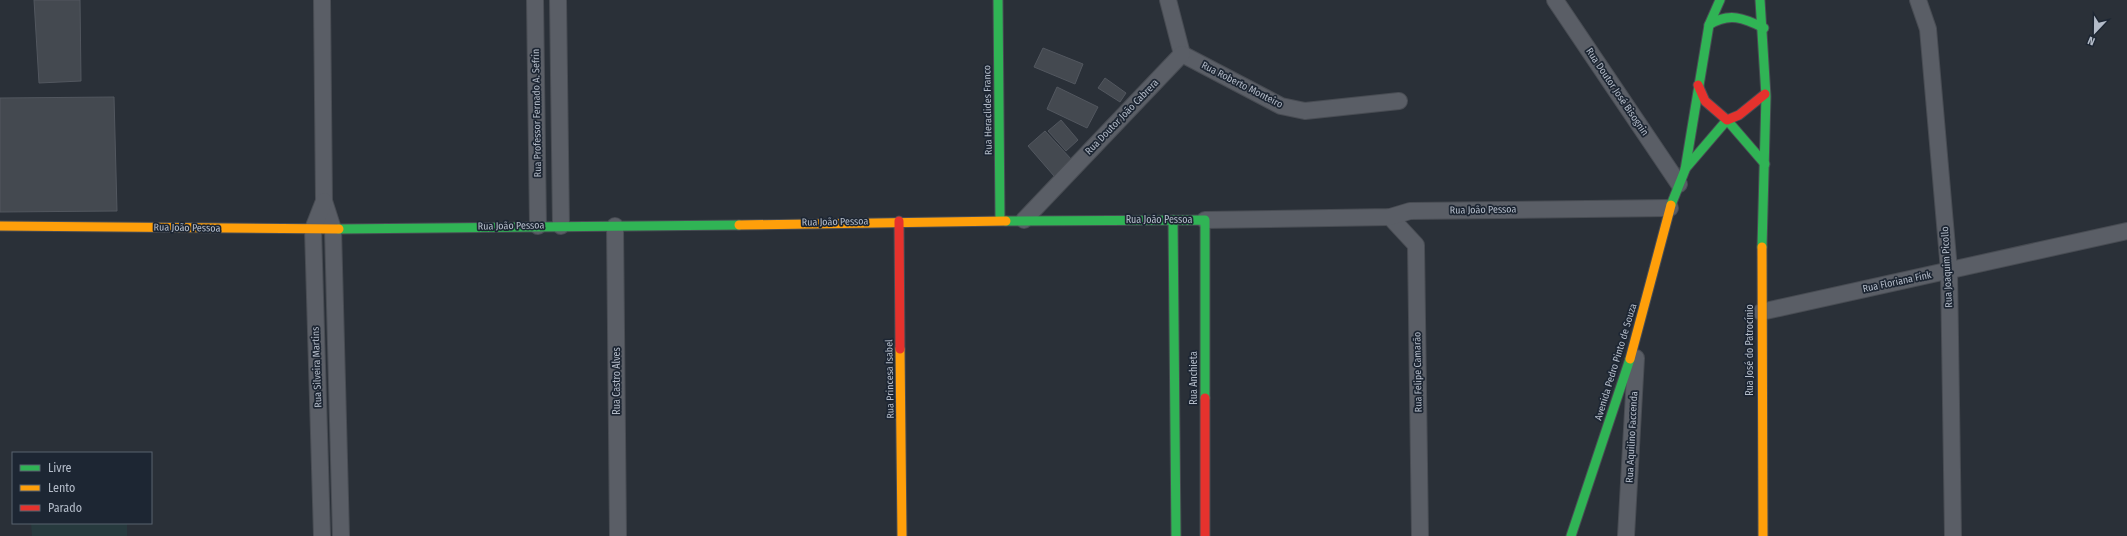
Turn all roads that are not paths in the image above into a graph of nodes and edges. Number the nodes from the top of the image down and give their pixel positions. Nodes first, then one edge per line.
1 (322, 0) edge
2 (535, 0) edge
3 (558, 0) edge
4 (998, 0) edge
5 (1168, 0) edge
6 (1556, 0) edge
7 (1720, 0) edge
8 (1760, 0) edge
9 (1918, 0) edge
10 (1709, 25) junction
11 (1764, 28) junction
12 (1182, 54) junction
13 (1698, 85) junction
14 (1765, 94) junction
15 (1399, 101) dead end
16 (1727, 120) junction
17 (1765, 164) junction
18 (1682, 177) junction
19 (324, 201) junction
20 (1670, 208) junction
21 (1390, 217) junction
22 (1000, 220) junction
23 (1024, 220) junction
24 (1173, 220) junction
25 (1205, 220) junction
26 (899, 221) junction
27 (0, 226) edge
28 (538, 226) junction
29 (561, 226) junction
30 (615, 226) junction
31 (313, 229) junction
32 (333, 229) junction
33 (2127, 231) edge
34 (1949, 270) junction
35 (1761, 312) junction
36 (1637, 338) junction
37 (340, 470) junction
38 (320, 472) junction
39 (322, 536) edge
40 (341, 536) edge
41 (618, 536) edge
42 (902, 536) edge
43 (1176, 536) edge
44 (1205, 536) edge
45 (1420, 536) edge
46 (1572, 536) edge
47 (1626, 536) edge
48 (1763, 536) edge
49 (1953, 536) edge

1 - 19 street, Rua Silveira Martins
2 - 28 street, Rua Professor Fernado A. Sefrin
3 - 29 street
4 - 22 main road, Rua Heraclides Franco
5 - 12 street
6 - 18 street, Rua Doutor José Bisognin
7 - 10 main road
8 - 11 main road
9 - 34 street, Rua Joaquim Picollo
10 - 11 main road
10 - 13 main road
11 - 14 main road
12 - 15 street, Rua Roberto Monteiro
12 - 23 street, Rua Doutor João Cabrera
13 - 16 main road
13 - 18 main road, Avenida Pedro Pinto de Souza
14 - 16 main road
14 - 17 main road, Rua José do Patrocínio
16 - 17 main road
16 - 18 main road, Avenida Pedro Pinto de Souza
17 - 35 main road, Rua José do Patrocínio
18 - 20 main road, Avenida Pedro Pinto de Souza
19 - 31 street, Rua Silveira Martins
19 - 32 street, Rua Silveira Martins
20 - 21 street, Rua João Pessoa
20 - 36 main road, Avenida Pedro Pinto de Souza
21 - 25 street, Rua João Pessoa
21 - 45 street, Rua Felipe Camarão
22 - 23 main road, Rua João Pessoa
22 - 26 main road, Rua João Pessoa
23 - 24 main road, Rua João Pessoa
24 - 25 main road, Rua João Pessoa
24 - 43 main road, Rua Anchieta
25 - 44 main road, Rua Anchieta
26 - 30 main road, Rua João Pessoa
26 - 42 main road, Rua Princesa Isabel
27 - 31 main road, Rua João Pessoa
28 - 29 main road, Rua João Pessoa
28 - 32 main road, Rua João Pessoa
29 - 30 main road, Rua João Pessoa
30 - 41 street, Rua Castro Alves
31 - 32 main road, Rua João Pessoa
31 - 38 street, Rua Silveira Martins
32 - 37 street, Rua Silveira Martins
33 - 34 street, Rua Floriana Fink
34 - 35 street, Rua Floriana Fink
34 - 49 street, Rua Joaquim Picollo
35 - 48 main road, Rua José do Patrocínio
36 - 46 main road, Avenida Pedro Pinto de Souza
36 - 47 street, Rua Aquilino Faccenda
37 - 38 street
37 - 40 street, Rua Silveira Martins
38 - 39 street, Rua Silveira Martins

